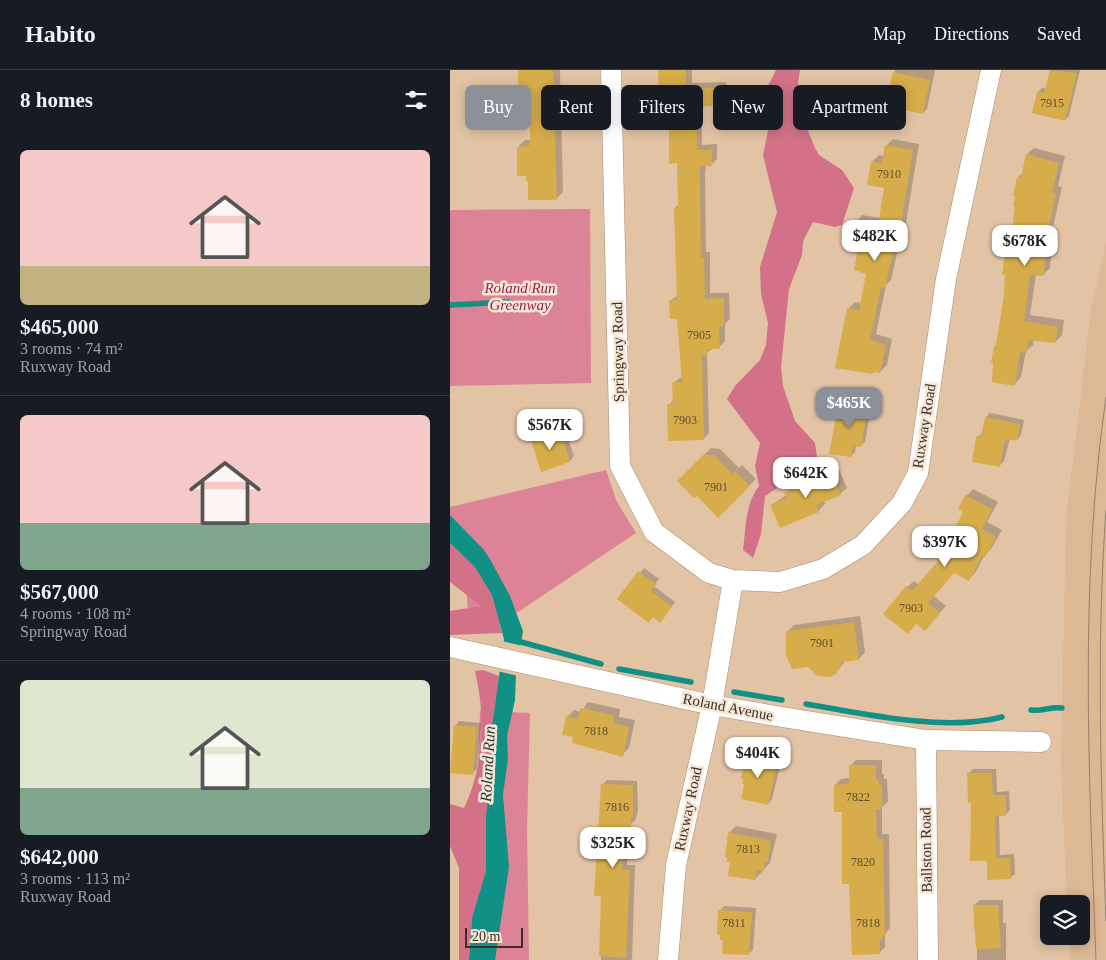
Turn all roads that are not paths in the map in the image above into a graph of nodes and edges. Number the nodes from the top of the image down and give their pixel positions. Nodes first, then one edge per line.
1 (610, 70) edge
2 (991, 70) edge
3 (733, 580) junction
4 (450, 647) edge
5 (712, 705) junction
6 (926, 740) junction
7 (1041, 742) dead end
8 (668, 960) edge
9 (928, 960) edge

1 - 3 street, Springway Road
2 - 3 street, Ruxway Road
3 - 5 street, Ruxway Road
4 - 5 street, Roland Avenue
5 - 6 street, Roland Avenue
5 - 8 street, Ruxway Road
6 - 7 street, Roland Avenue
6 - 9 street, Ballston Road

